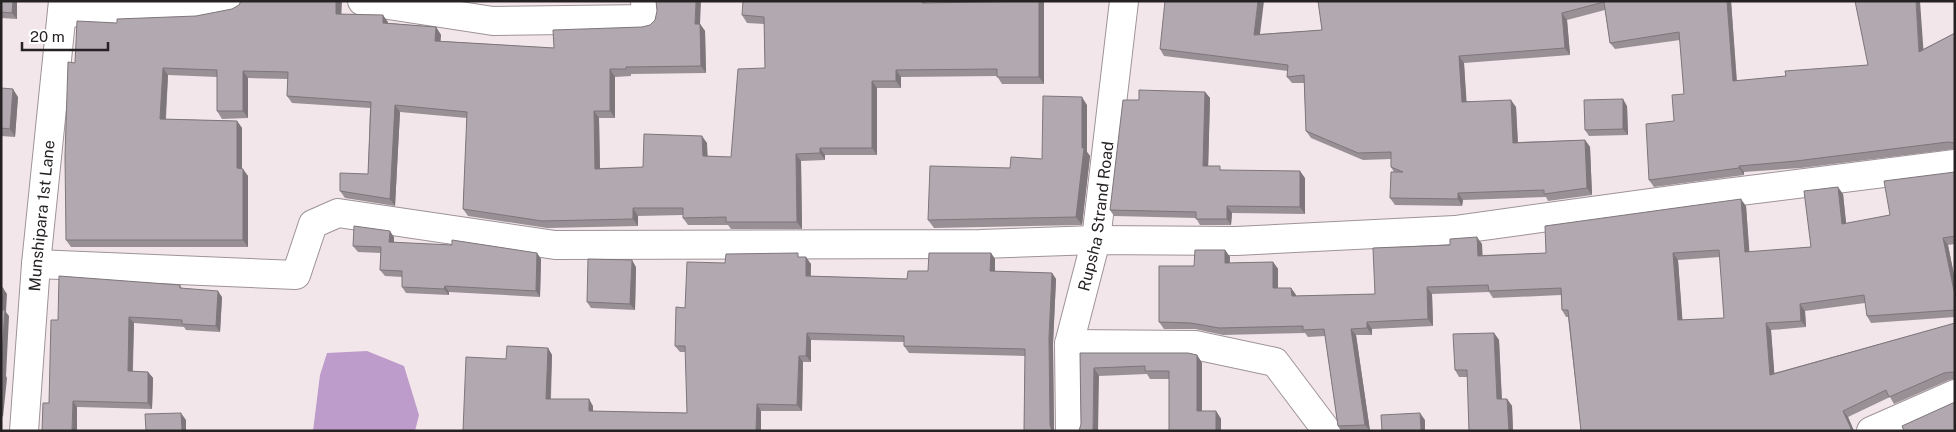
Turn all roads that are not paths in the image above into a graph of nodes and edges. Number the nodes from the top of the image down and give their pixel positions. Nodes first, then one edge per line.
1 (233, 1) edge
2 (362, 1) edge
3 (645, 1) edge
4 (1124, 1) edge
5 (62, 7) edge
6 (1955, 164) edge
7 (1096, 240) junction
8 (36, 264) junction
9 (1069, 344) junction
10 (1955, 394) edge
11 (24, 431) edge
12 (1070, 431) edge
13 (1327, 431) edge
14 (1871, 431) edge

1 - 5 street
2 - 3 street
4 - 7 street, Rupsha Strand Road
5 - 8 street, Munshipara 1st Lane
6 - 7 street
7 - 8 street
7 - 9 street, Rupsha Strand Road
8 - 11 street, Munshipara 1st Lane
9 - 12 street, Rupsha Strand Road
9 - 13 street
10 - 14 street

